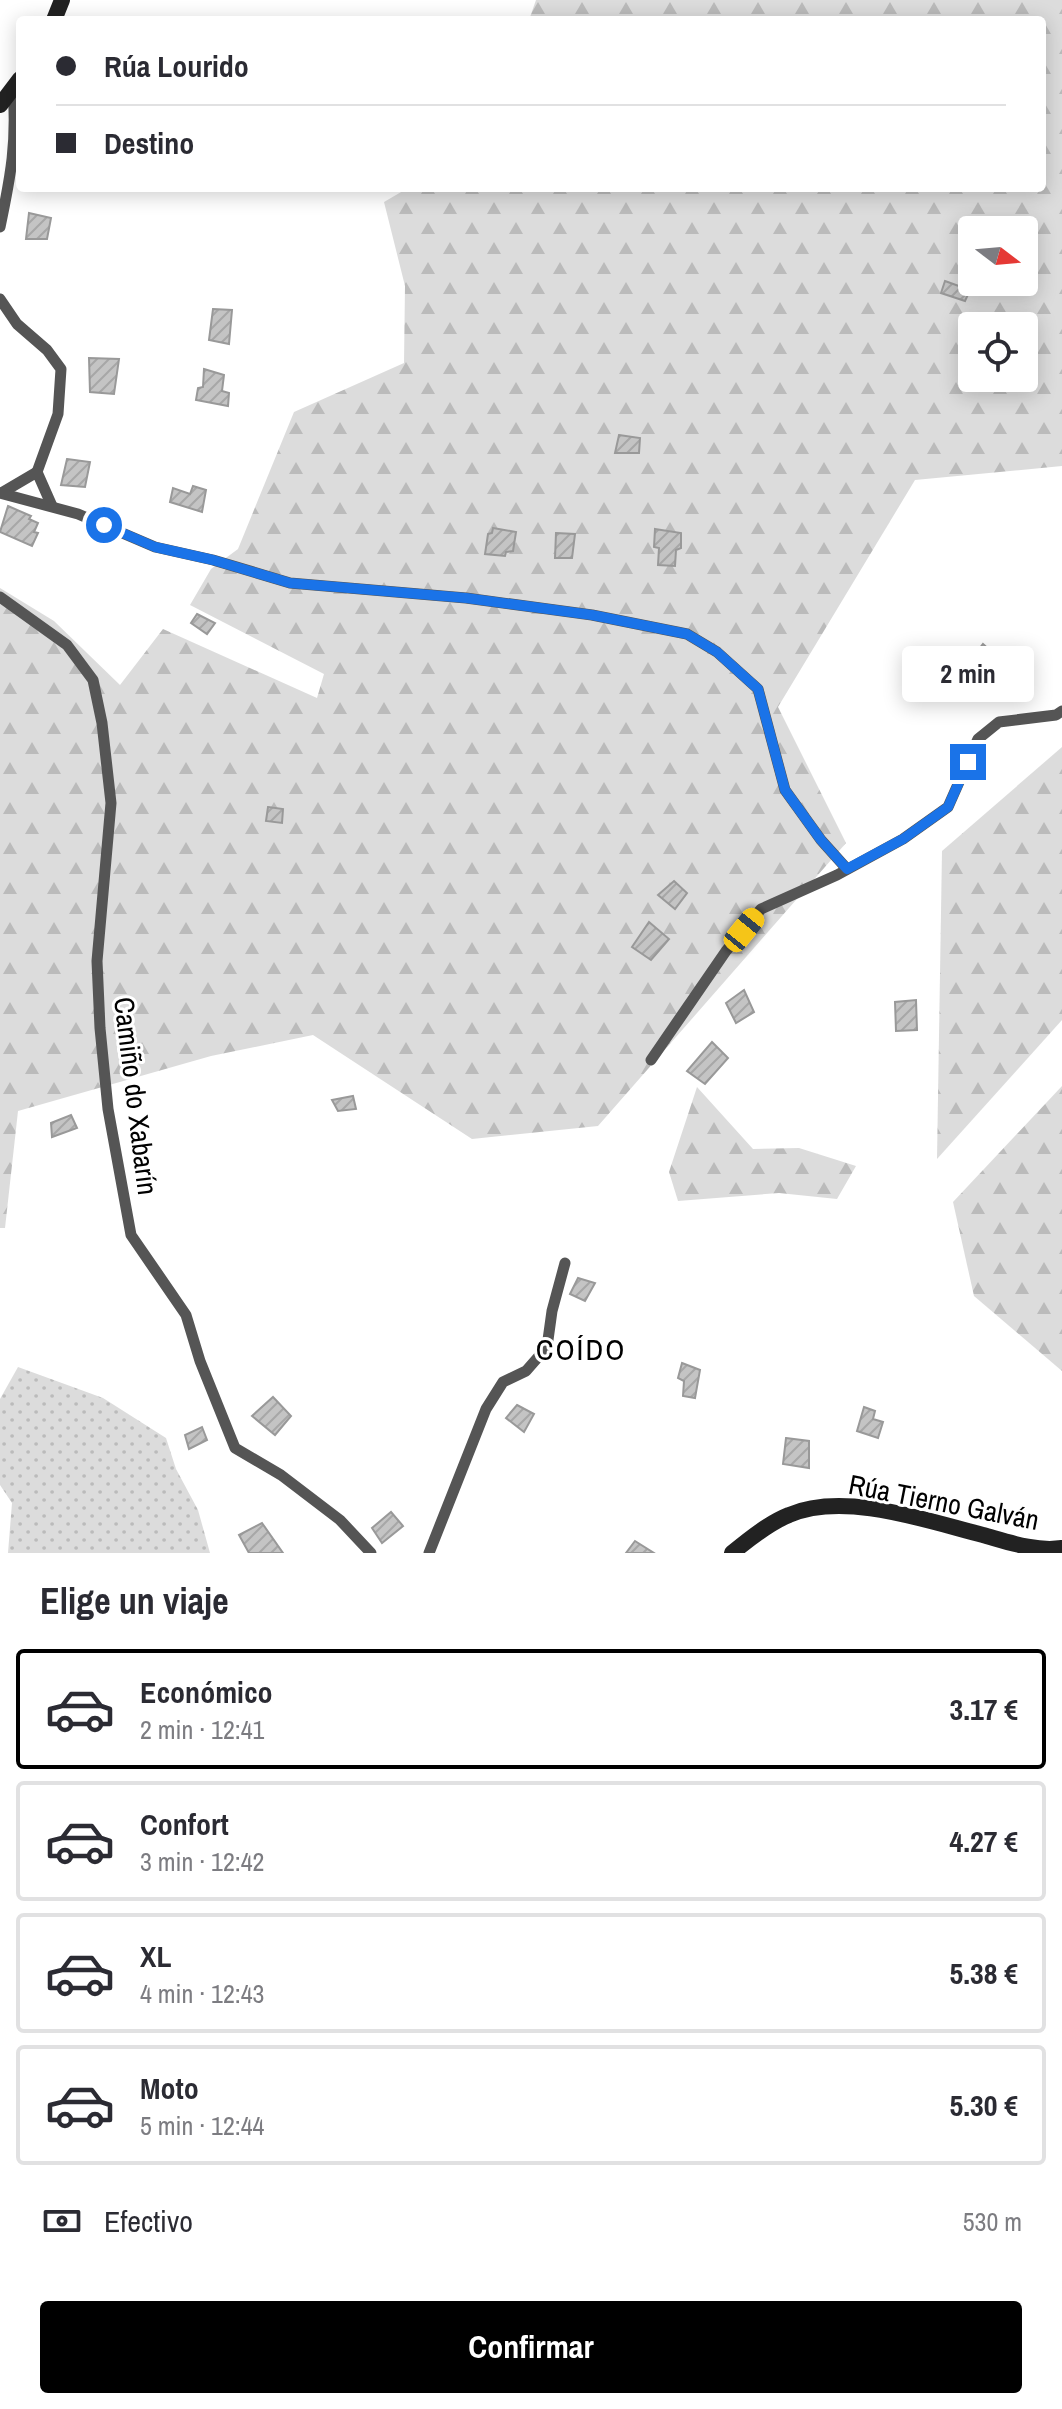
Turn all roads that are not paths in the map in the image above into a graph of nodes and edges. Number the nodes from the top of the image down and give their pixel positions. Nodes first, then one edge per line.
1 (16, 84) edge
2 (0, 105) edge
3 (0, 227) edge
4 (0, 299) edge
5 (37, 472) junction
6 (1, 493) edge
7 (52, 506) junction
8 (0, 597) edge
9 (1062, 711) edge
10 (847, 869) junction
11 (651, 1060) dead end
12 (565, 1263) dead end
13 (1062, 1548) edge
14 (371, 1553) edge
15 (429, 1553) edge
16 (732, 1553) edge

1 - 2 street
1 - 3 street
4 - 5 street
5 - 6 street
5 - 7 street
6 - 7 street
7 - 10 street
8 - 14 street, Camiño do Xabarín
9 - 10 street
10 - 11 street
12 - 15 street
13 - 16 street, Rúa Tierno Galván

